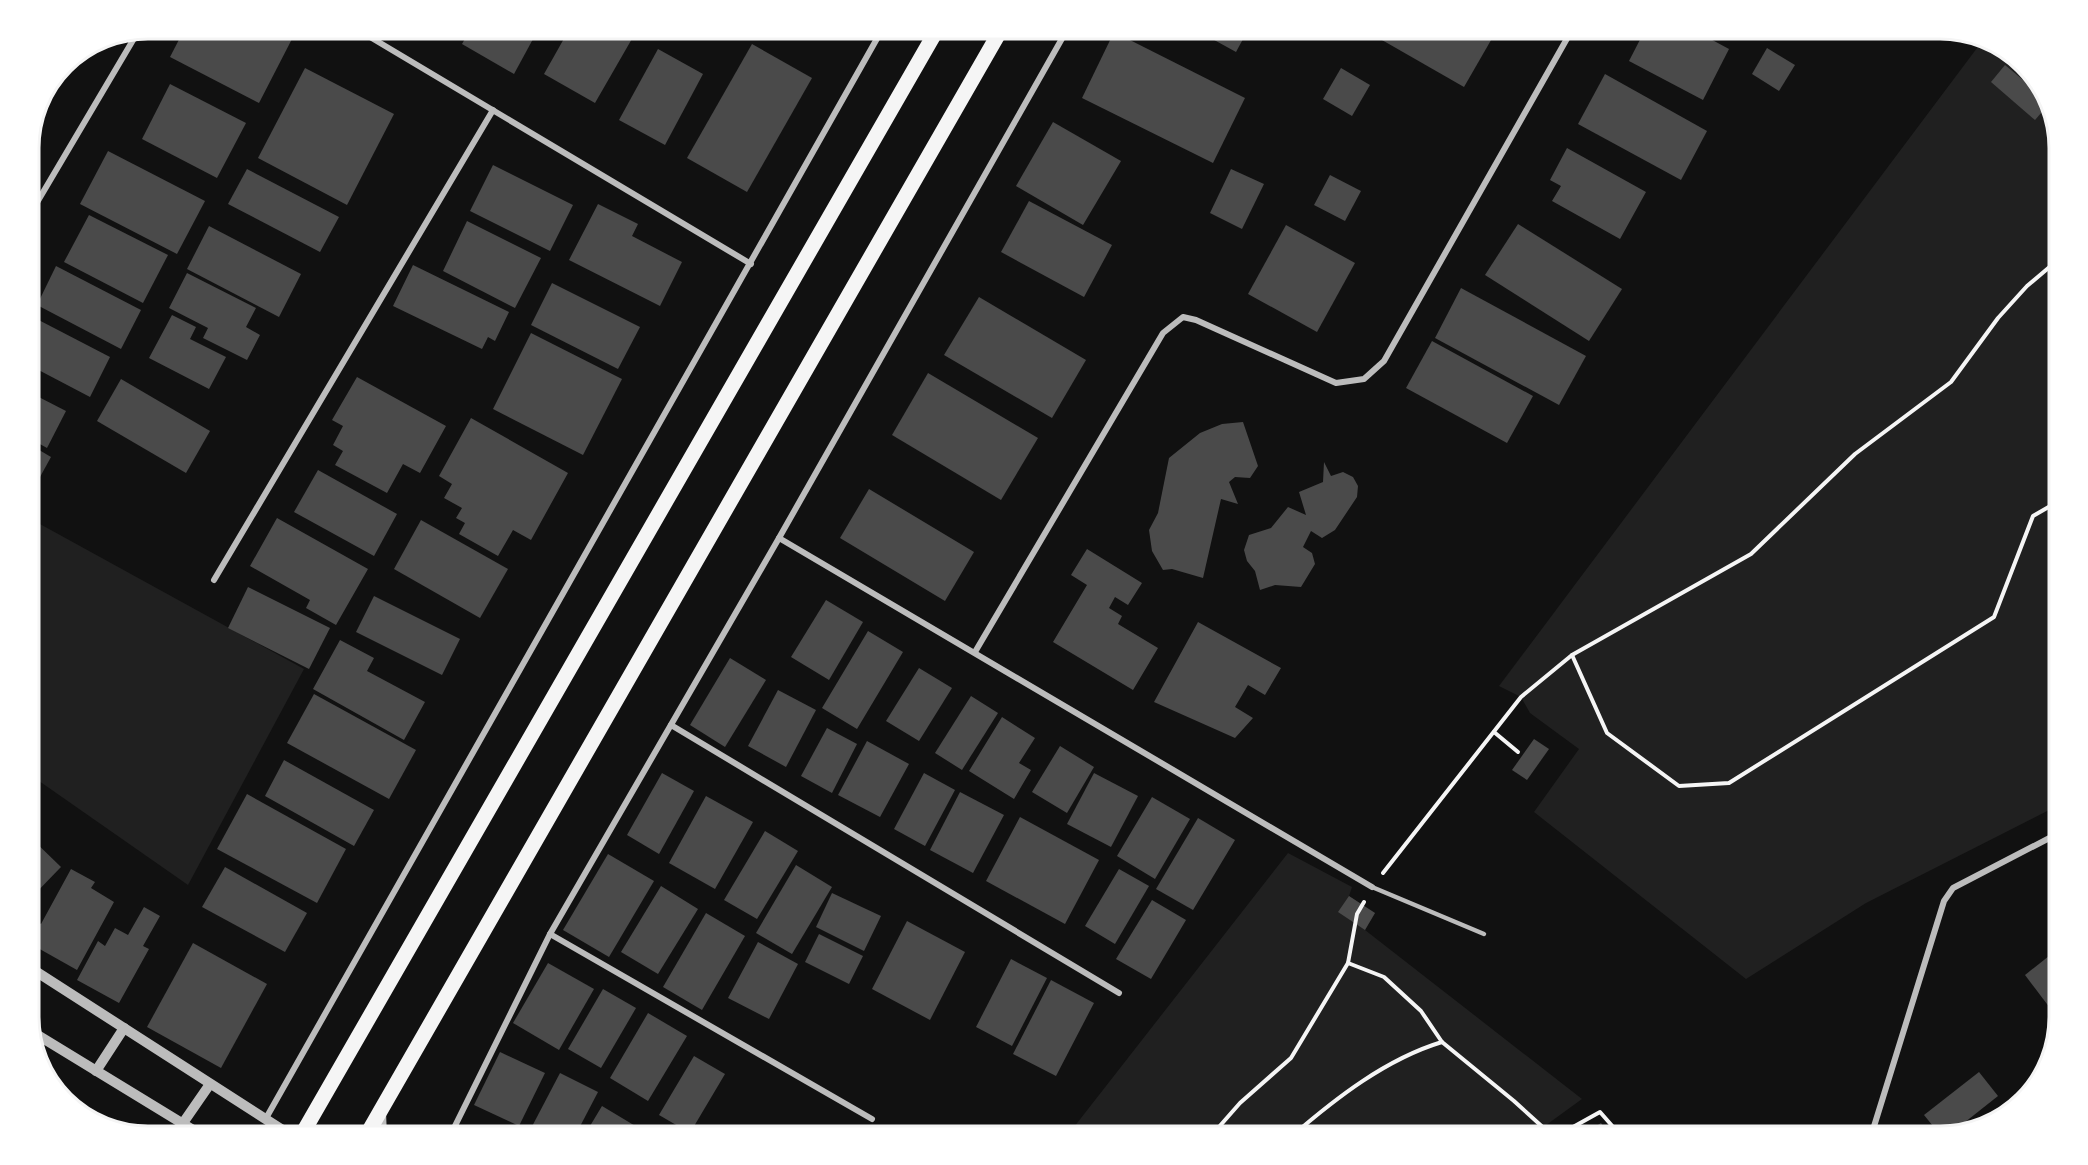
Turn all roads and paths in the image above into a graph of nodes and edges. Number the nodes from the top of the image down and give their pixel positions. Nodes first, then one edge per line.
1 (374, 39) edge
2 (877, 39) edge
3 (933, 39) edge
4 (996, 39) edge
5 (1062, 39) edge
6 (1566, 39) edge
7 (133, 40) edge
8 (493, 110) junction
9 (39, 199) edge
10 (752, 264) junction
11 (2049, 267) edge
12 (2049, 507) edge
13 (779, 538) junction
14 (214, 579) dead end
15 (975, 652) junction
16 (1572, 655) junction
17 (671, 725) junction
18 (1494, 732) junction
19 (1518, 752) dead end
20 (2049, 839) edge
21 (1372, 887) junction
22 (1357, 914) dead end
23 (550, 934) junction
24 (1485, 934) dead end
25 (1348, 963) junction
26 (39, 973) edge
27 (1119, 993) dead end
28 (124, 1028) junction
29 (41, 1037) edge
30 (1442, 1042) junction
31 (96, 1071) junction
32 (210, 1084) junction
33 (381, 1112) junction
34 (872, 1119) dead end
35 (265, 1120) junction
36 (183, 1123) junction
37 (187, 1126) edge
38 (275, 1126) edge
39 (307, 1126) edge
40 (373, 1126) edge
41 (382, 1126) edge
42 (455, 1126) edge
43 (1220, 1126) edge
44 (1304, 1126) edge
45 (1541, 1126) edge
46 (1575, 1126) edge
47 (1612, 1126) edge
48 (1874, 1126) edge

1 - 8 street
2 - 10 street
3 - 39 main road
4 - 33 main road
5 - 13 street
6 - 15 street
7 - 9 street
8 - 10 street
8 - 14 street
10 - 35 street
11 - 16 path
12 - 16 path
13 - 15 street
13 - 17 street
15 - 21 street
16 - 18 path
17 - 23 street
17 - 27 street
18 - 19 path
18 - 21 path
20 - 48 street
21 - 24 lane
22 - 25 path
23 - 34 street
23 - 42 street
25 - 30 path
25 - 43 path
26 - 28 street
28 - 31 street
28 - 32 street
29 - 31 street
30 - 44 path
30 - 45 path
31 - 36 street
32 - 35 street
32 - 36 street
33 - 40 main road
33 - 41 street
35 - 38 street
36 - 37 street
46 - 47 path

